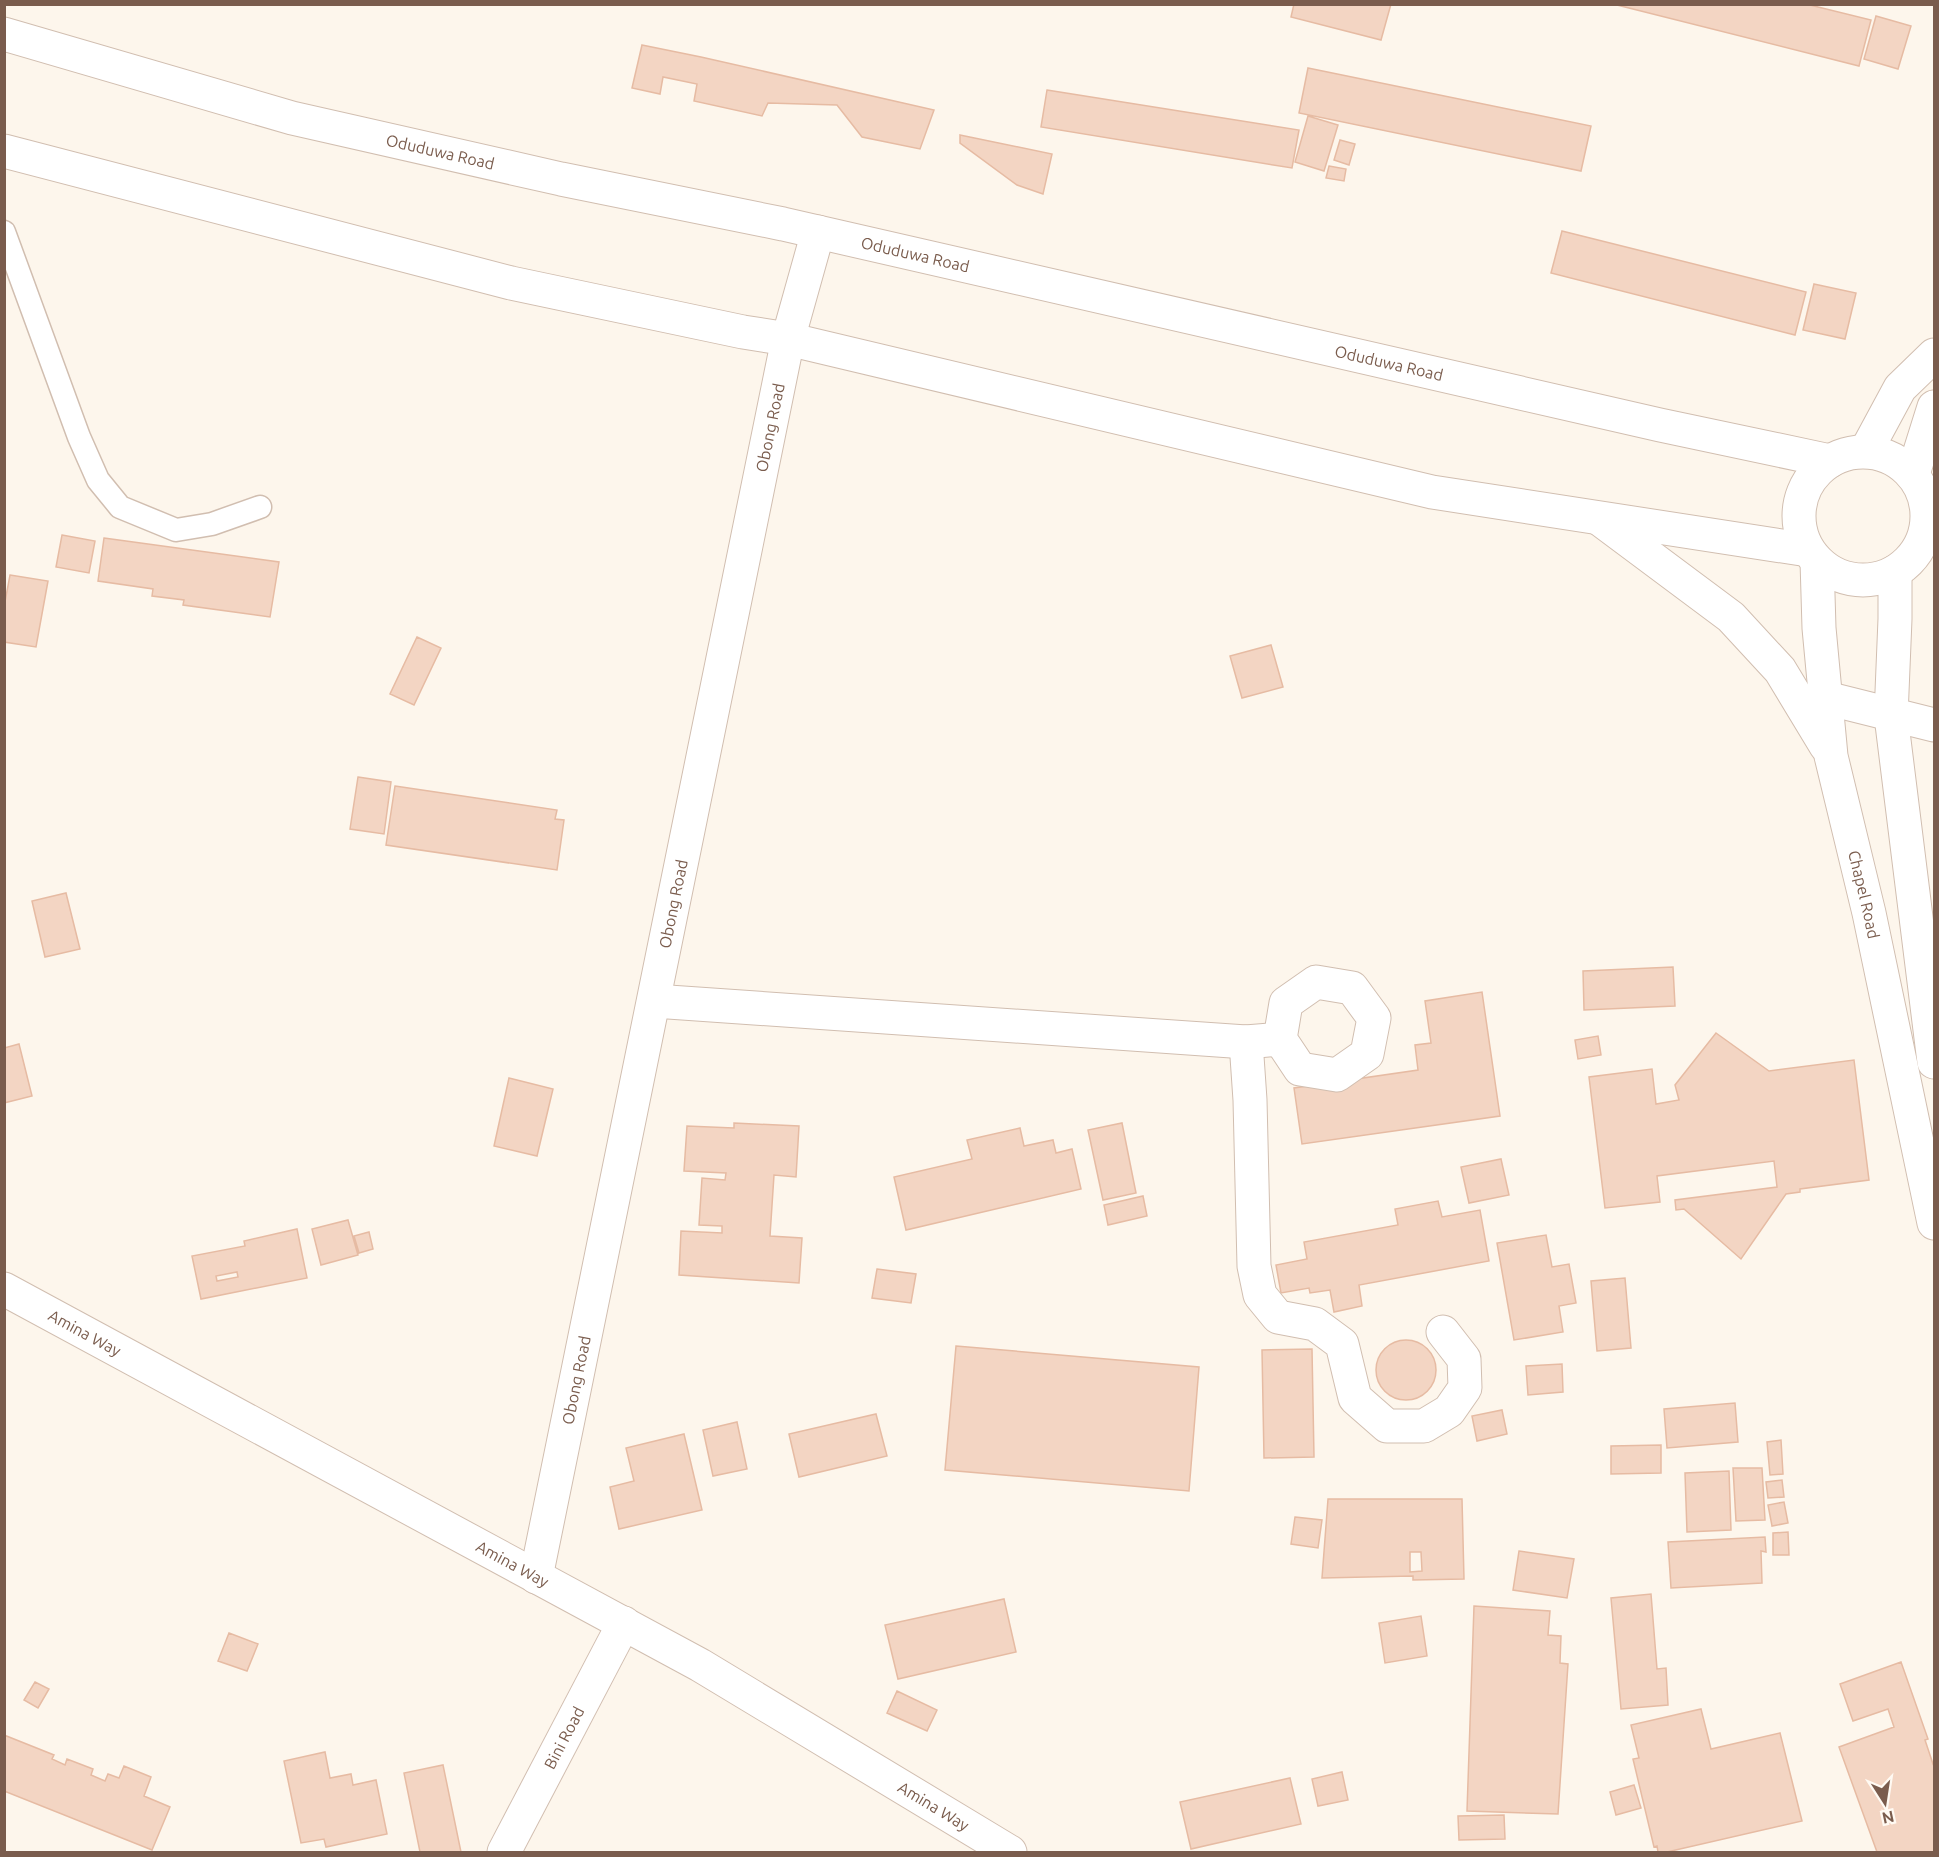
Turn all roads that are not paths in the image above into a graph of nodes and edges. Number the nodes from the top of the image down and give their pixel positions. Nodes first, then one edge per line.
1 (4, 34) edge
2 (4, 151) edge
3 (4, 232) edge
4 (818, 232) junction
5 (788, 339) junction
6 (1935, 355) edge
7 (1935, 407) edge
8 (1866, 451) junction
9 (1830, 461) junction
10 (1913, 474) junction
11 (260, 507) dead end
12 (1597, 517) junction
13 (1813, 556) junction
14 (1895, 572) junction
15 (1826, 698) junction
16 (1891, 716) junction
17 (1935, 725) edge
18 (1831, 756) junction
19 (654, 1001) junction
20 (1280, 1039) dead end
21 (1246, 1042) junction
22 (1935, 1062) edge
23 (1935, 1222) edge
24 (4, 1289) edge
25 (1443, 1332) dead end
26 (536, 1577) junction
27 (624, 1623) junction
28 (504, 1852) edge
29 (1011, 1852) edge

1 - 4 street, Oduduwa Road
2 - 5 street
3 - 11 lane
4 - 5 street, Obong Road
4 - 9 street, Oduduwa Road
5 - 12 street
5 - 19 street, Obong Road
6 - 8 street
7 - 10 street
8 - 9 street
8 - 10 street
9 - 13 street
10 - 14 street
12 - 13 street
12 - 18 street
13 - 14 street
13 - 15 street, Chapel Road
14 - 16 street
15 - 16 street
15 - 18 street, Chapel Road
16 - 17 street
16 - 22 street
18 - 23 street, Chapel Road
19 - 21 street
19 - 26 street, Obong Road
20 - 21 street
21 - 25 street
24 - 26 street, Amina Way
26 - 27 street, Amina Way
27 - 28 street, Bini Road
27 - 29 street, Amina Way

